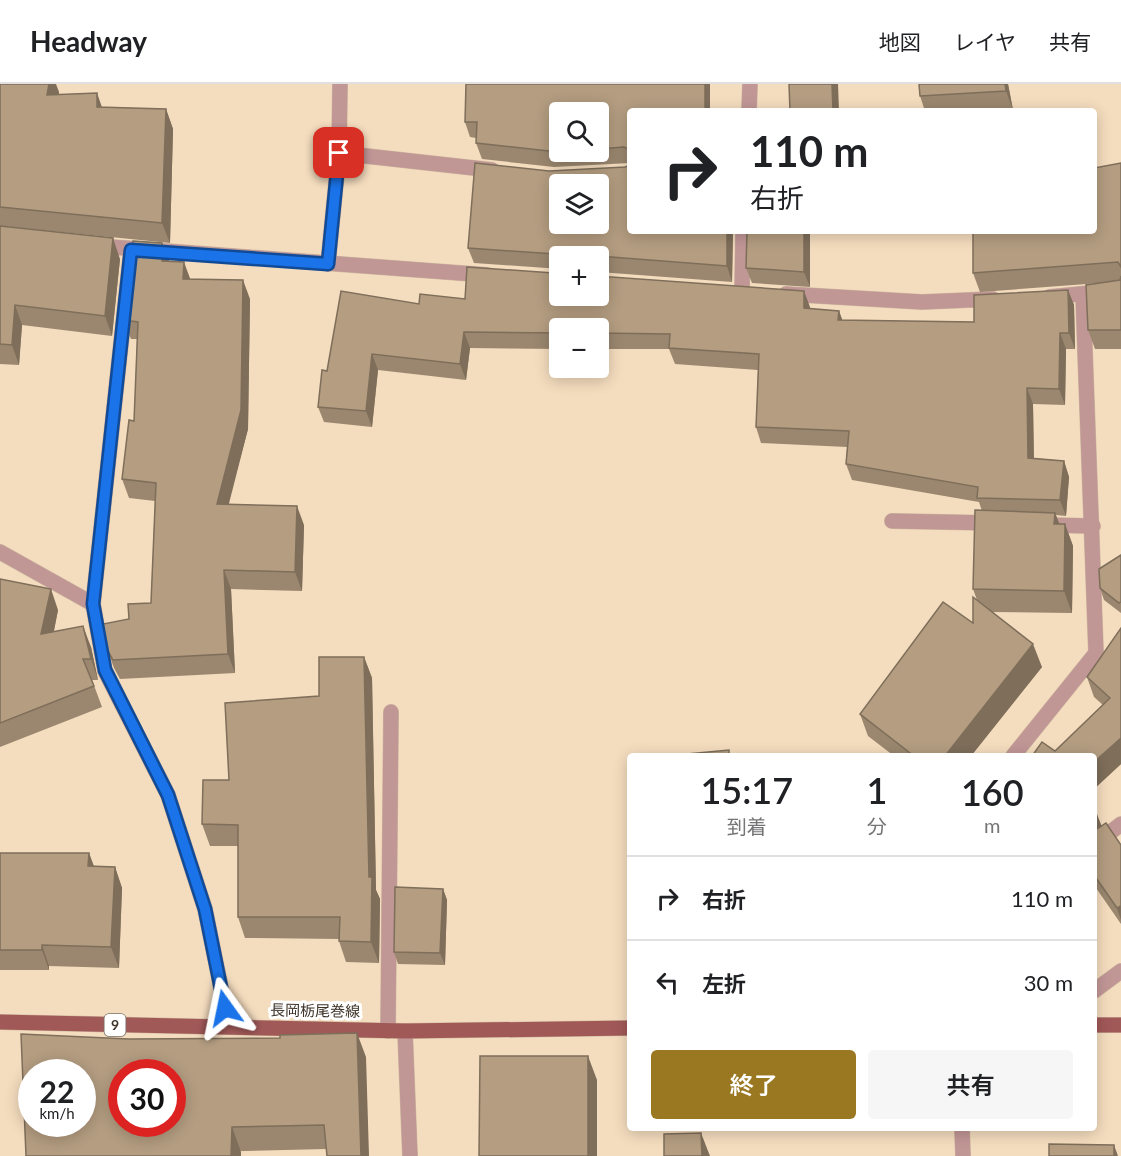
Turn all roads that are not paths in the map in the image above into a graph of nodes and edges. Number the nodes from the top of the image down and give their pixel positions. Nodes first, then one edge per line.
1 (340, 84) edge
2 (750, 84) edge
3 (748, 108) edge
4 (339, 153) junction
5 (509, 172) edge
6 (743, 234) edge
7 (86, 244) edge
8 (131, 250) junction
9 (328, 264) junction
10 (502, 276) edge
11 (1121, 290) edge
12 (741, 291) edge
13 (775, 294) edge
14 (1083, 296) junction
15 (1037, 298) edge
16 (1014, 299) edge
17 (892, 521) dead end
18 (1011, 524) edge
19 (1034, 524) edge
20 (1093, 526) junction
21 (0, 552) edge
22 (93, 604) junction
23 (391, 712) dead end
24 (1015, 753) edge
25 (1121, 824) edge
26 (1097, 843) edge
27 (1121, 971) edge
28 (1097, 990) edge
29 (0, 1022) edge
30 (1121, 1024) edge
31 (1097, 1025) edge
32 (229, 1027) junction
33 (627, 1028) edge
34 (388, 1031) junction
35 (405, 1031) junction
36 (962, 1131) edge
37 (410, 1156) edge
38 (963, 1156) edge

1 - 4 street
2 - 3 street
4 - 5 street
4 - 9 street
6 - 12 street
7 - 8 street
8 - 9 street
8 - 22 street
9 - 10 street
11 - 14 street
13 - 16 street
14 - 15 street
14 - 20 street
17 - 18 street
19 - 20 street
20 - 24 street
21 - 22 street
22 - 32 street
23 - 34 street
25 - 26 street
27 - 28 street
29 - 32 main road, 長岡栃尾巻線 / 9
30 - 31 main road
32 - 34 main road, 長岡栃尾巻線 / 9
33 - 35 main road, 長岡栃尾巻線 / 9
34 - 35 main road, 長岡栃尾巻線 / 9
35 - 37 street
36 - 38 street

